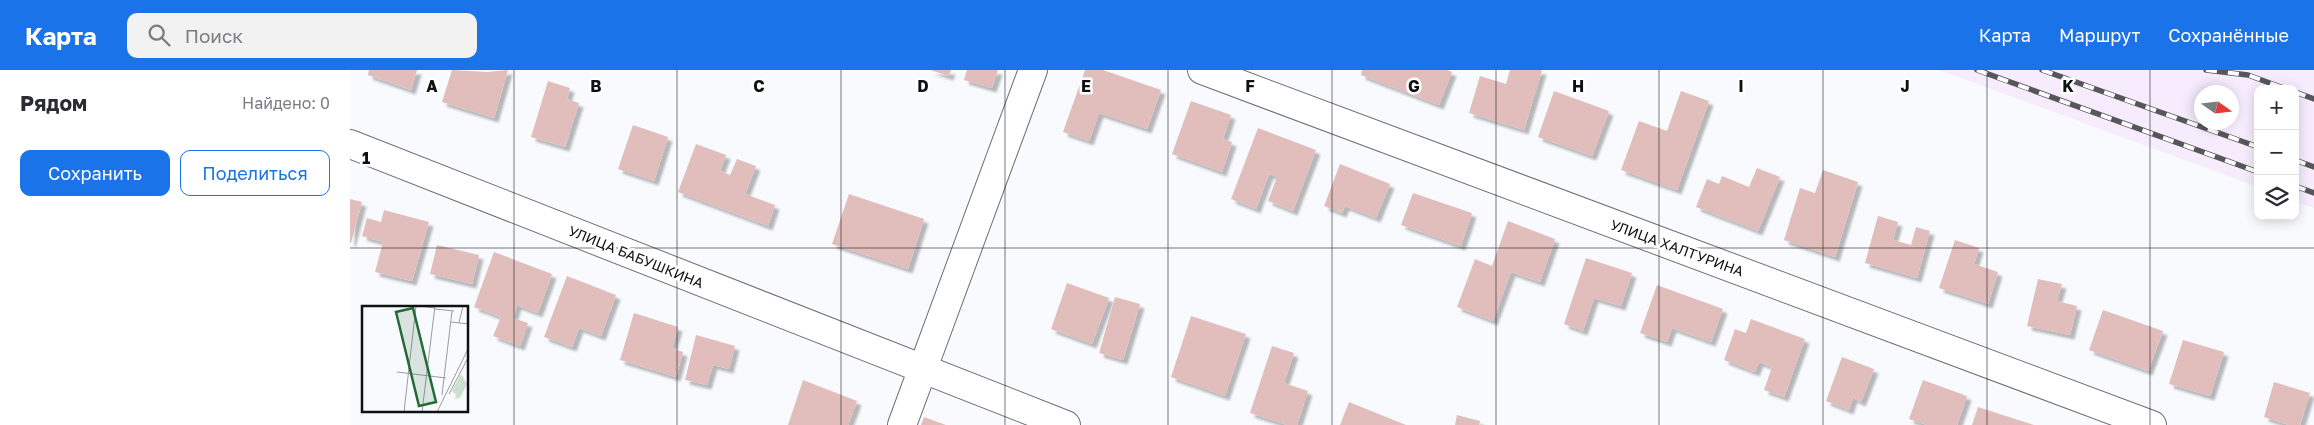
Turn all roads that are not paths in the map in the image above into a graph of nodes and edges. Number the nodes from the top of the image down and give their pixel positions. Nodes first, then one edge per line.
1 (1034, 70) edge
2 (1202, 70) edge
3 (350, 144) edge
4 (922, 370) junction
5 (902, 425) edge
6 (1066, 425) edge
7 (2152, 425) edge

1 - 4 street
2 - 7 street, УЛИЦА ХАЛТУРИНА
3 - 4 street, УЛИЦА БАБУШКИНА
4 - 5 street
4 - 6 street, УЛИЦА БАБУШКИНА

